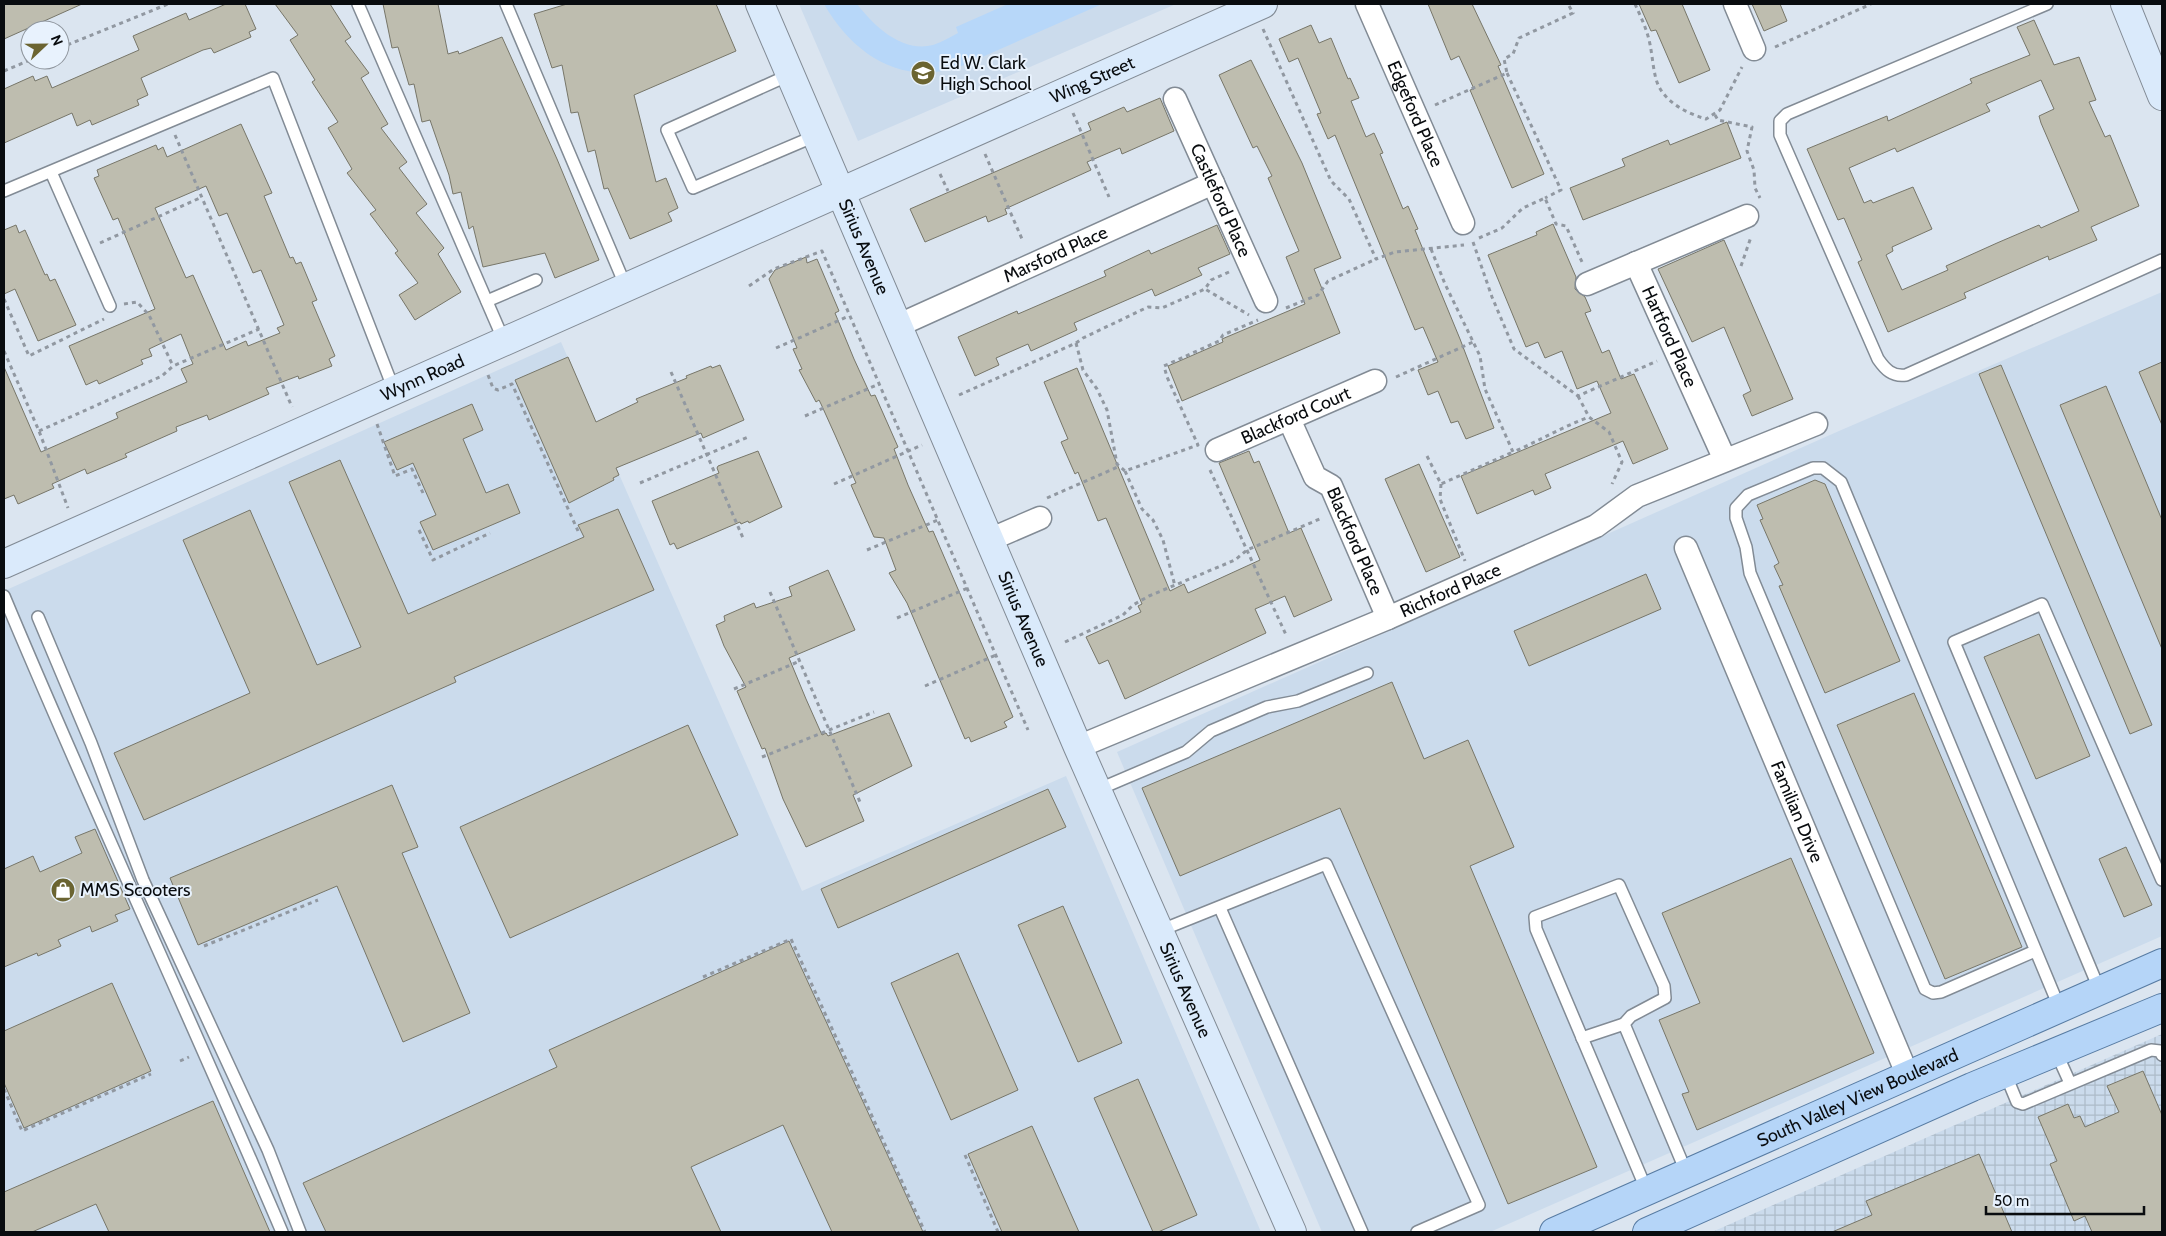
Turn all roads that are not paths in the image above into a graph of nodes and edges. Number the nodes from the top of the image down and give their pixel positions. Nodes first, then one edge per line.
1 (358, 4) edge
2 (506, 4) edge
3 (760, 4) edge
4 (1367, 4) edge
5 (1735, 4) edge
6 (2047, 4) edge
7 (2125, 4) edge
8 (1263, 16) edge
9 (1758, 52) road end
10 (790, 75) junction
11 (2162, 96) edge
12 (1175, 99) dead end
13 (815, 136) junction
14 (51, 172) junction
15 (1212, 183) junction
16 (4, 190) edge
17 (839, 192) junction
18 (1756, 217) road end
19 (1468, 232) road end
20 (2162, 260) edge
21 (1636, 263) junction
22 (536, 280) dead end
23 (1589, 283) road end
24 (626, 287) junction
25 (486, 301) junction
26 (110, 306) road end
27 (1262, 311) road end
28 (897, 326) junction
29 (504, 341) junction
30 (1375, 381) road end
31 (394, 390) junction
32 (1289, 419) junction
33 (1816, 424) dead end
34 (1206, 453) road end
35 (1725, 460) junction
36 (1041, 509) road end
37 (989, 540) junction
38 (1686, 548) dead end
39 (4, 564) edge
40 (4, 596) edge
41 (38, 617) dead end
42 (1388, 618) junction
43 (1367, 673) dead end
44 (1078, 747) junction
45 (1097, 790) junction
46 (2162, 880) edge
47 (1220, 908) junction
48 (1159, 932) junction
49 (2035, 951) junction
50 (2162, 963) edge
51 (2129, 978) junction
52 (2162, 980) edge
53 (2100, 991) junction
54 (2162, 1008) edge
55 (2060, 1009) junction
56 (2032, 1021) junction
57 (1624, 1024) junction
58 (1582, 1038) junction
59 (2067, 1048) junction
60 (2162, 1055) edge
61 (2005, 1073) junction
62 (1908, 1076) junction
63 (2070, 1083) junction
64 (1972, 1087) junction
65 (1800, 1124) junction
66 (1831, 1150) junction
67 (1687, 1174) junction
68 (1743, 1190) junction
69 (1647, 1191) junction
70 (1437, 1229) edge
71 (282, 1232) edge
72 (300, 1232) edge
73 (1292, 1232) edge
74 (1362, 1232) edge
75 (1417, 1232) edge
76 (1554, 1232) edge
77 (1603, 1232) edge
78 (1647, 1232) edge

1 - 25 lane
2 - 24 lane
3 - 10 street, Sirius Avenue
4 - 19 street, Edgeford Place
5 - 9 street
6 - 20 lane
7 - 11 street
8 - 17 street, Wing Street
10 - 13 street, Sirius Avenue
10 - 13 lane
12 - 15 street, Castleford Place
13 - 17 street, Sirius Avenue
14 - 16 lane
14 - 26 lane
14 - 31 lane
15 - 27 street, Castleford Place
15 - 28 street, Marsford Place
17 - 24 street, Wynn Road
17 - 28 street, Sirius Avenue
18 - 21 street
21 - 23 street
21 - 35 street, Hartford Place
22 - 25 lane
24 - 29 street, Wynn Road
25 - 29 lane
28 - 37 street, Sirius Avenue
29 - 31 street, Wynn Road
30 - 32 street, Blackford Court
31 - 39 street, Wynn Road
32 - 34 street, Blackford Court
32 - 42 street, Blackford Place
33 - 35 street, Richford Place
35 - 42 street, Richford Place
36 - 37 street
37 - 44 street, Sirius Avenue
38 - 62 street, Familian Drive
40 - 71 lane
41 - 72 lane
42 - 44 street, Richford Place
43 - 45 lane
44 - 45 street, Sirius Avenue
45 - 48 street, Sirius Avenue
46 - 53 lane
47 - 48 lane
47 - 70 lane
47 - 74 lane
48 - 73 street, Sirius Avenue
49 - 49 lane
49 - 55 lane
50 - 51 main road, South Valley View Boulevard
51 - 52 main road
51 - 53 main road, South Valley View Boulevard
51 - 59 main road
53 - 55 main road, South Valley View Boulevard
54 - 59 main road, South Valley View Boulevard
55 - 56 main road, South Valley View Boulevard
56 - 62 main road, South Valley View Boulevard
56 - 64 main road
57 - 58 lane
57 - 58 lane
57 - 67 lane
58 - 69 lane
59 - 61 main road, South Valley View Boulevard
59 - 63 lane
60 - 63 lane
61 - 63 lane
61 - 64 main road, South Valley View Boulevard
62 - 65 main road, South Valley View Boulevard
62 - 66 main road
64 - 66 main road, South Valley View Boulevard
65 - 67 main road, South Valley View Boulevard
65 - 68 main road
66 - 68 main road, South Valley View Boulevard
67 - 69 main road, South Valley View Boulevard
67 - 77 main road
68 - 78 main road, South Valley View Boulevard
69 - 76 main road, South Valley View Boulevard
70 - 75 lane

